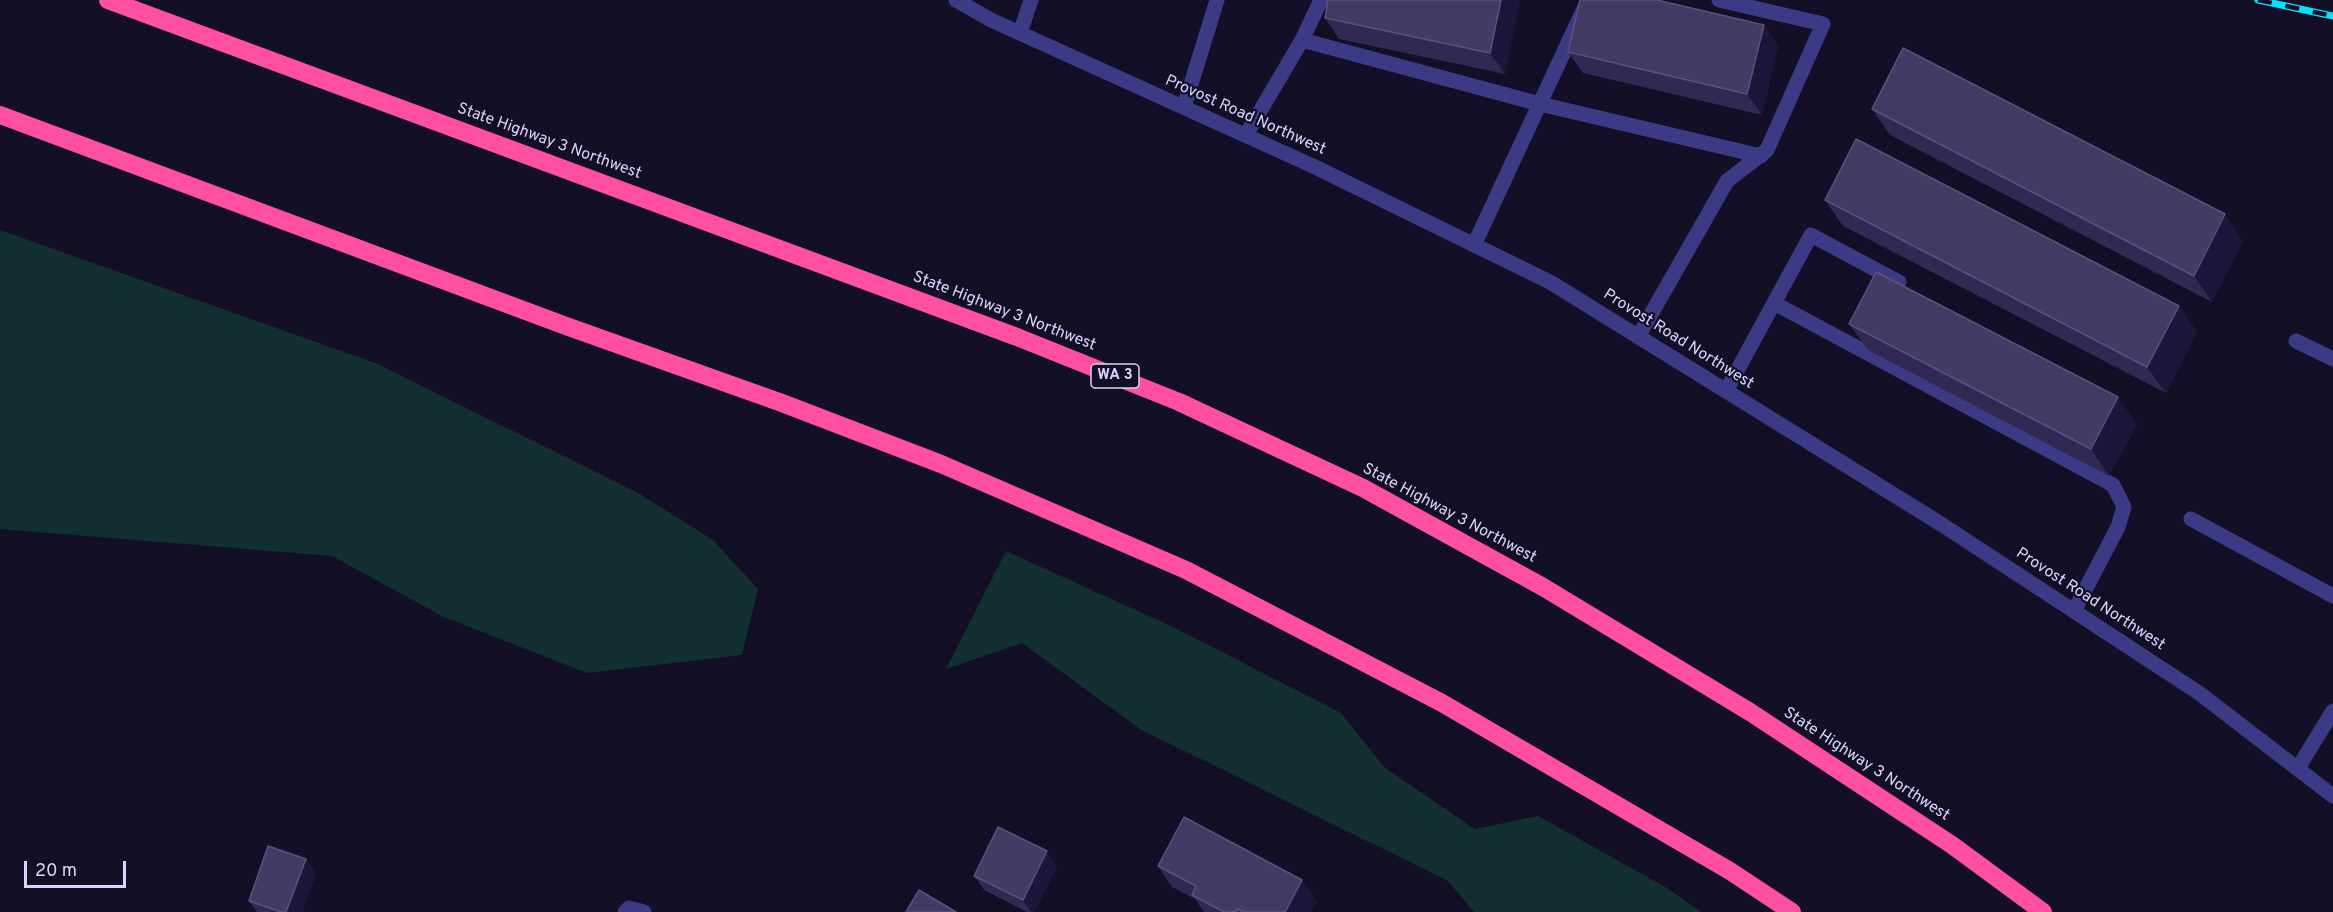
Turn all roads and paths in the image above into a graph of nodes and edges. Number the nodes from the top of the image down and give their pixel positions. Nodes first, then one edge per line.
1 (108, 0) edge
2 (956, 0) edge
3 (1031, 0) edge
4 (1217, 0) edge
5 (1321, 0) edge
6 (1588, 0) edge
7 (1719, 0) edge
8 (1020, 33) junction
9 (1302, 40) junction
10 (1540, 104) junction
11 (1184, 107) junction
12 (0, 115) edge
13 (1246, 135) junction
14 (1761, 156) junction
15 (1474, 245) junction
16 (1899, 282) edge
17 (1774, 303) junction
18 (1638, 337) junction
19 (2296, 340) dead end
20 (2333, 359) edge
21 (1726, 391) junction
22 (2191, 519) dead end
23 (2333, 596) edge
24 (2074, 611) junction
25 (2333, 711) edge
26 (2298, 768) junction
27 (2333, 795) edge
28 (625, 912) edge
29 (644, 912) edge
30 (1792, 912) edge
31 (2043, 912) edge

1 - 31 highway, State Highway 3 Northwest / WA 3
2 - 8 street, Provost Road Northwest
3 - 8 street
4 - 11 street
5 - 9 street
6 - 10 street
7 - 14 street
8 - 11 street, Provost Road Northwest
9 - 10 street
9 - 13 street
10 - 14 street
10 - 15 street
11 - 13 street, Provost Road Northwest
12 - 30 highway
13 - 15 street, Provost Road Northwest
14 - 18 street
15 - 18 street, Provost Road Northwest
16 - 17 street
17 - 21 street
17 - 24 street
18 - 21 street, Provost Road Northwest
19 - 20 street
21 - 24 street, Provost Road Northwest
22 - 23 street
24 - 26 street, Provost Road Northwest
25 - 26 street
26 - 27 street, Provost Road Northwest
28 - 29 street

